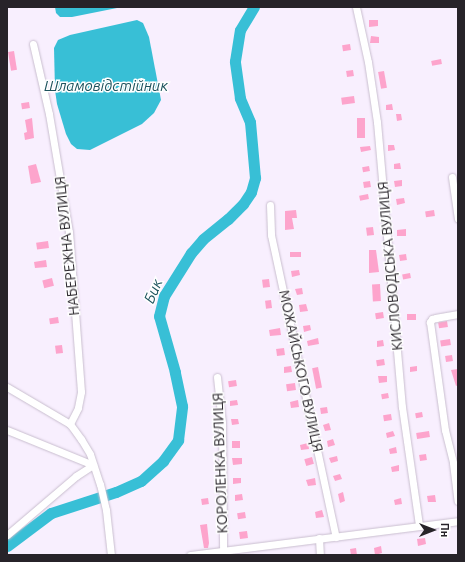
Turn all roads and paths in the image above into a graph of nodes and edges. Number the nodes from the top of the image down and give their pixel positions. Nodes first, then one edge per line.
1 (356, 7) edge
2 (33, 44) dead end
3 (452, 177) dead end
4 (270, 205) dead end
5 (458, 219) edge
6 (458, 314) edge
7 (217, 376) dead end
8 (7, 387) edge
9 (70, 424) junction
10 (7, 430) edge
11 (93, 464) junction
12 (458, 501) edge
13 (458, 520) edge
14 (419, 525) junction
15 (7, 535) edge
16 (336, 537) junction
17 (319, 538) junction
18 (223, 550) junction
19 (199, 554) edge
20 (111, 555) edge
21 (190, 555) edge
22 (320, 555) edge

1 - 14 street, КИСЛОВОДСЬКА ВУЛИЦЯ
2 - 9 street, НАБЕРЕЖНА ВУЛИЦЯ
3 - 5 street
4 - 16 street, МОЖАЙСЬКОГО ВУЛИЦЯ
6 - 12 street
7 - 18 street, КОРОЛЕНКА ВУЛИЦЯ
8 - 9 street
9 - 11 street
10 - 11 street
11 - 15 street
11 - 20 street
13 - 14 street
14 - 16 street
16 - 17 street
17 - 18 street
17 - 22 street
18 - 19 street
19 - 21 street

